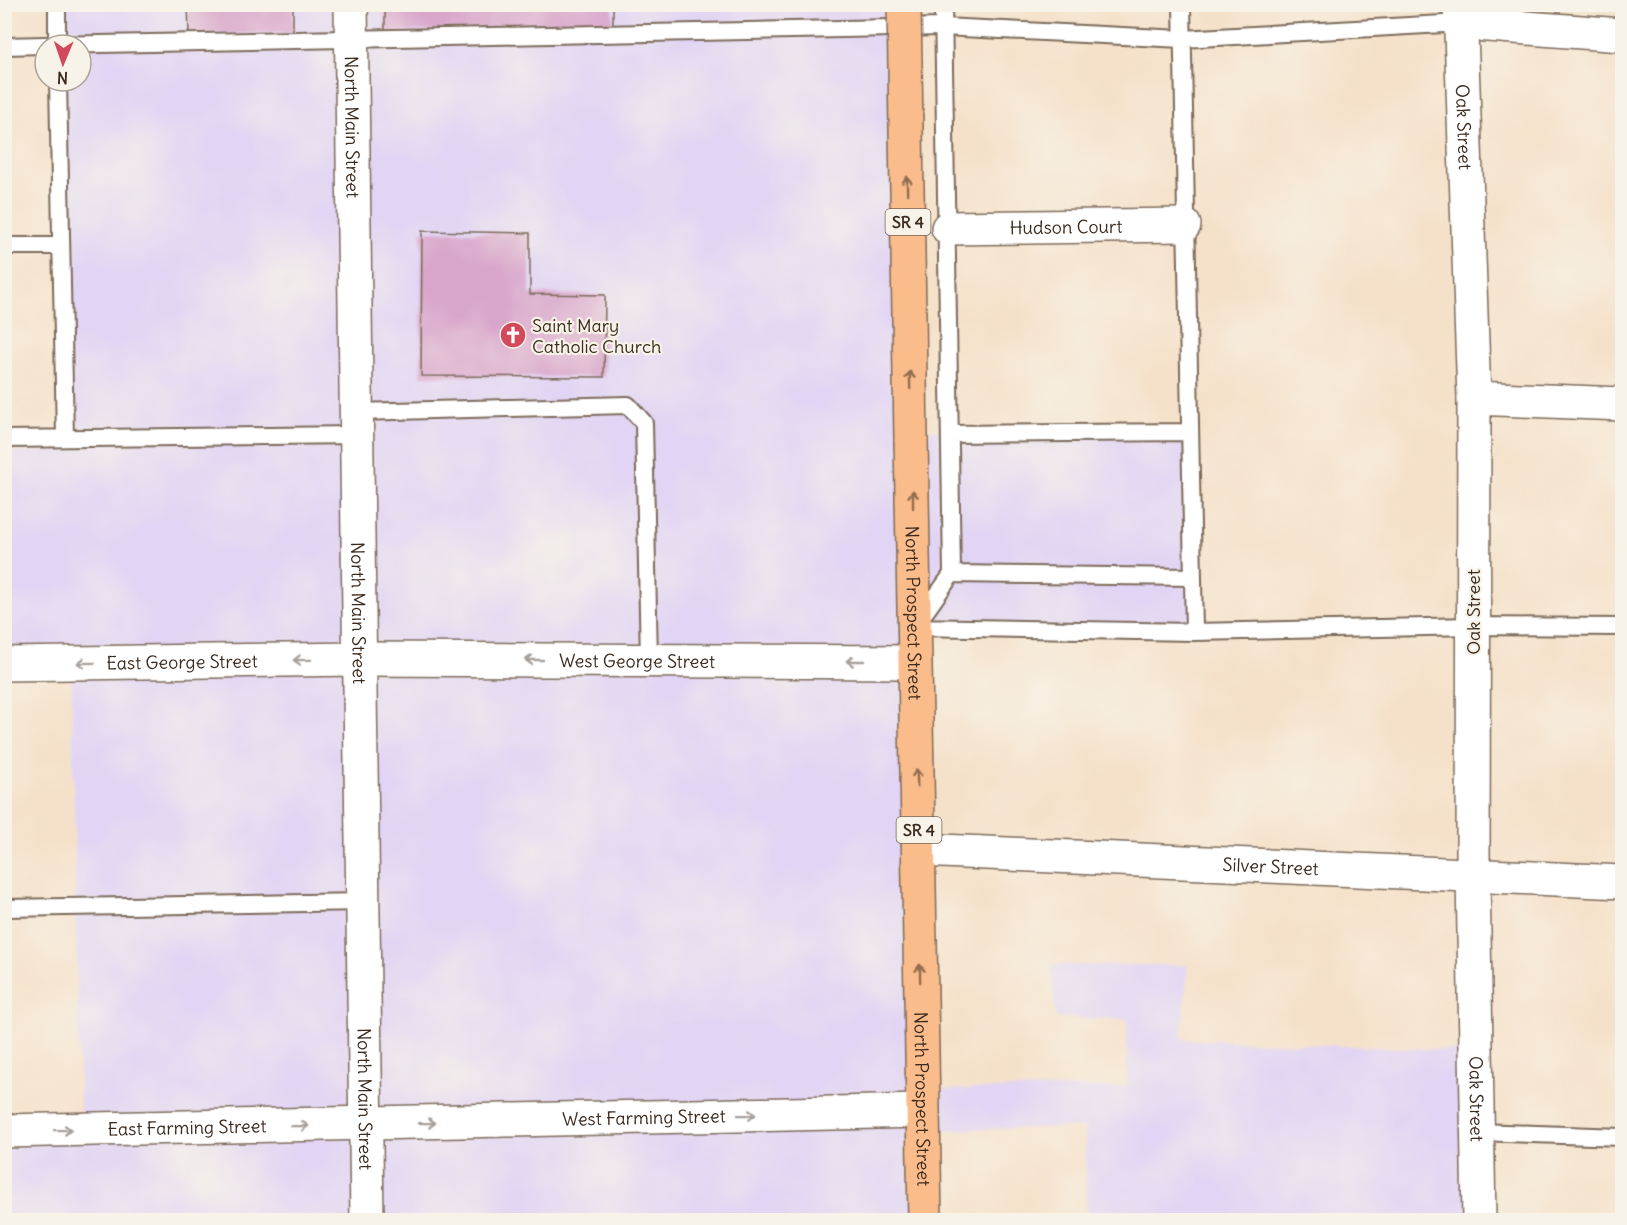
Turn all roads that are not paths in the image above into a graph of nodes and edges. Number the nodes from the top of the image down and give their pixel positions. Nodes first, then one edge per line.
1 (57, 4) edge
2 (351, 4) edge
3 (904, 4) edge
4 (943, 4) edge
5 (1182, 4) edge
6 (1460, 14) edge
7 (944, 27) junction
8 (57, 33) edge
9 (1623, 35) edge
10 (351, 39) junction
11 (1182, 39) junction
12 (93, 44) edge
13 (33, 45) edge
14 (4, 46) edge
15 (58, 93) edge
16 (1184, 225) junction
17 (948, 228) junction
18 (4, 246) edge
19 (61, 246) junction
20 (1474, 398) junction
21 (1623, 404) edge
22 (357, 423) junction
23 (1189, 432) junction
24 (950, 434) junction
25 (65, 438) junction
26 (4, 439) edge
27 (952, 574) junction
28 (1192, 577) junction
29 (1473, 626) junction
30 (914, 627) junction
31 (1623, 627) edge
32 (1194, 632) junction
33 (361, 659) junction
34 (649, 660) junction
35 (914, 662) junction
36 (4, 664) edge
37 (919, 849) junction
38 (1473, 875) junction
39 (1623, 882) edge
40 (365, 902) junction
41 (4, 908) edge
42 (921, 1111) junction
43 (368, 1125) junction
44 (4, 1131) edge
45 (1477, 1132) junction
46 (1623, 1137) edge
47 (368, 1221) edge
48 (925, 1221) edge
49 (1479, 1221) edge

1 - 8 lane
2 - 10 street, North Main Street
30 -> 3 main road, North Prospect Street / SR 4, bridge
4 - 7 lane
5 - 11 lane
6 - 9 street
6 - 11 lane
6 - 20 street, Oak Street
7 - 10 lane
7 - 11 lane
7 - 17 lane
10 - 12 lane
10 - 22 street, North Main Street
11 - 16 lane
13 - 14 lane
15 - 19 lane
16 - 17 street, Hudson Court
16 - 23 lane
17 - 24 lane
18 - 19 lane
19 - 25 lane
20 - 21 street
20 - 29 street, Oak Street
22 - 25 lane
22 - 33 street, North Main Street
22 - 34 lane
23 - 24 lane
23 - 28 lane
24 - 27 lane
25 - 26 lane
27 - 28 lane
27 - 30 lane
28 - 32 lane
29 - 31 lane
29 - 32 lane
29 - 38 street, Oak Street
30 - 32 lane
30 - 35 main road, North Prospect Street / SR 4
34 -> 33 street, West George Street
33 -> 36 street, East George Street
33 - 40 street, North Main Street
35 -> 34 street, West George Street
37 -> 35 main road, North Prospect Street / SR 4
37 - 38 street, Silver Street
42 -> 37 main road, North Prospect Street / SR 4
38 - 39 street, Silver Street
38 - 45 street, Oak Street
40 - 41 lane
40 - 43 street, North Main Street
43 -> 42 street, West Farming Street
42 - 48 main road, North Prospect Street / SR 4
44 -> 43 street, East Farming Street
43 - 47 street, North Main Street
45 - 46 lane
45 - 49 street, Oak Street

